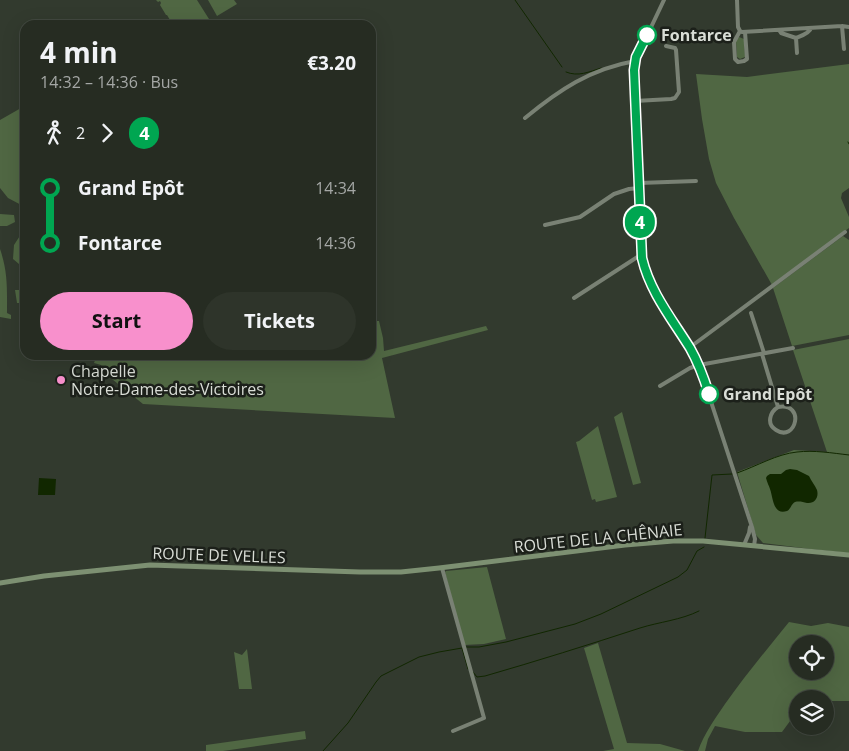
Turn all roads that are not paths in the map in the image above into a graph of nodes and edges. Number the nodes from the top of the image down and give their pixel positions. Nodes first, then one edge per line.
1 (664, 0) edge
2 (737, 0) edge
3 (842, 26) junction
4 (849, 27) edge
5 (811, 28) junction
6 (779, 30) junction
7 (740, 31) junction
8 (745, 32) junction
9 (796, 38) junction
10 (666, 46) dead end
11 (844, 49) dead end
12 (797, 53) dead end
13 (635, 61) junction
14 (635, 101) junction
15 (525, 118) dead end
16 (696, 181) dead end
17 (639, 186) junction
18 (545, 225) dead end
19 (845, 232) dead end
20 (642, 254) junction
21 (574, 298) dead end
22 (750, 313) dead end
23 (690, 348) junction
24 (793, 348) dead end
25 (763, 353) junction
26 (699, 365) junction
27 (660, 386) dead end
28 (778, 407) junction
29 (750, 522) junction
30 (744, 545) junction
31 (754, 546) junction
32 (849, 555) edge
33 (440, 568) junction
34 (0, 583) edge
35 (453, 731) dead end

1 - 13 street
2 - 7 street
3 - 4 street
3 - 5 street
3 - 11 street
5 - 6 street
5 - 9 street
6 - 8 street
6 - 9 street
7 - 8 street
7 - 8 street
9 - 12 street
10 - 14 street
13 - 14 street
13 - 15 street
14 - 17 street
16 - 17 street
17 - 18 street
17 - 20 street
19 - 23 street
20 - 21 street
20 - 23 street
22 - 25 street
23 - 26 street
24 - 25 street
25 - 26 street
25 - 28 street
26 - 27 street
26 - 29 street
28 - 28 street
29 - 30 street
29 - 31 street
30 - 31 main road, ROUTE DE LA CHÊNAIE
30 - 33 main road, ROUTE DE LA CHÊNAIE
31 - 32 main road, ROUTE DE LA CHÊNAIE
33 - 34 main road, ROUTE DE VELLES
33 - 35 street

